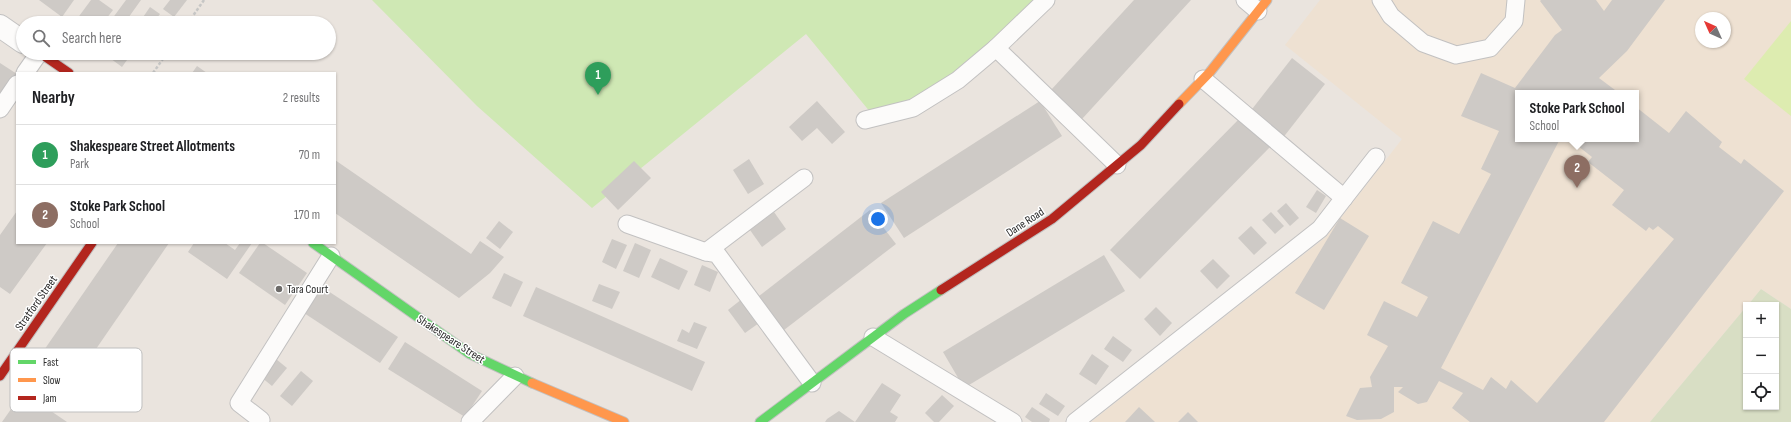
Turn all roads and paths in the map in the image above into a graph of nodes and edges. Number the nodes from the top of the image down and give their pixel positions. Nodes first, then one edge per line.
1 (204, 0) edge
2 (1046, 0) edge
3 (1245, 0) edge
4 (1381, 0) edge
5 (1516, 0) edge
6 (1263, 5) edge
7 (193, 16) edge
8 (0, 26) edge
9 (16, 37) edge
10 (996, 48) junction
11 (34, 60) edge
12 (50, 60) edge
13 (162, 60) edge
14 (26, 72) edge
15 (68, 72) edge
16 (154, 72) edge
17 (1203, 79) junction
18 (16, 85) edge
19 (0, 108) edge
20 (865, 120) dead end
21 (1376, 157) dead end
22 (1117, 165) junction
23 (804, 178) dead end
24 (1344, 198) junction
25 (628, 224) dead end
26 (91, 244) edge
27 (314, 244) edge
28 (706, 252) junction
29 (331, 256) junction
30 (873, 337) junction
31 (19, 348) edge
32 (10, 362) edge
33 (0, 376) edge
34 (515, 376) junction
35 (812, 383) junction
36 (261, 420) dead end
37 (470, 422) edge
38 (624, 422) edge
39 (760, 422) edge
40 (1013, 422) edge
41 (1075, 422) edge

1 - 7 path
2 - 10 lane
3 - 6 lane
4 - 5 lane
6 - 17 street, Dane Road
8 - 9 street
10 - 20 lane
10 - 22 lane
11 - 14 lane
12 - 15 street
13 - 16 path
17 - 22 street, Dane Road
17 - 24 lane
18 - 19 lane
21 - 24 lane
22 - 30 street, Dane Road
23 - 28 lane
24 - 41 lane
25 - 28 lane
26 - 31 street, Stratford Street
27 - 29 street, Shakespeare Street
28 - 35 lane
29 - 34 street, Shakespeare Street
29 - 36 lane
30 - 35 street, Dane Road
30 - 40 lane
32 - 33 street, Stratford Street
34 - 37 lane
34 - 38 street, Shakespeare Street
35 - 39 street, Dane Road

